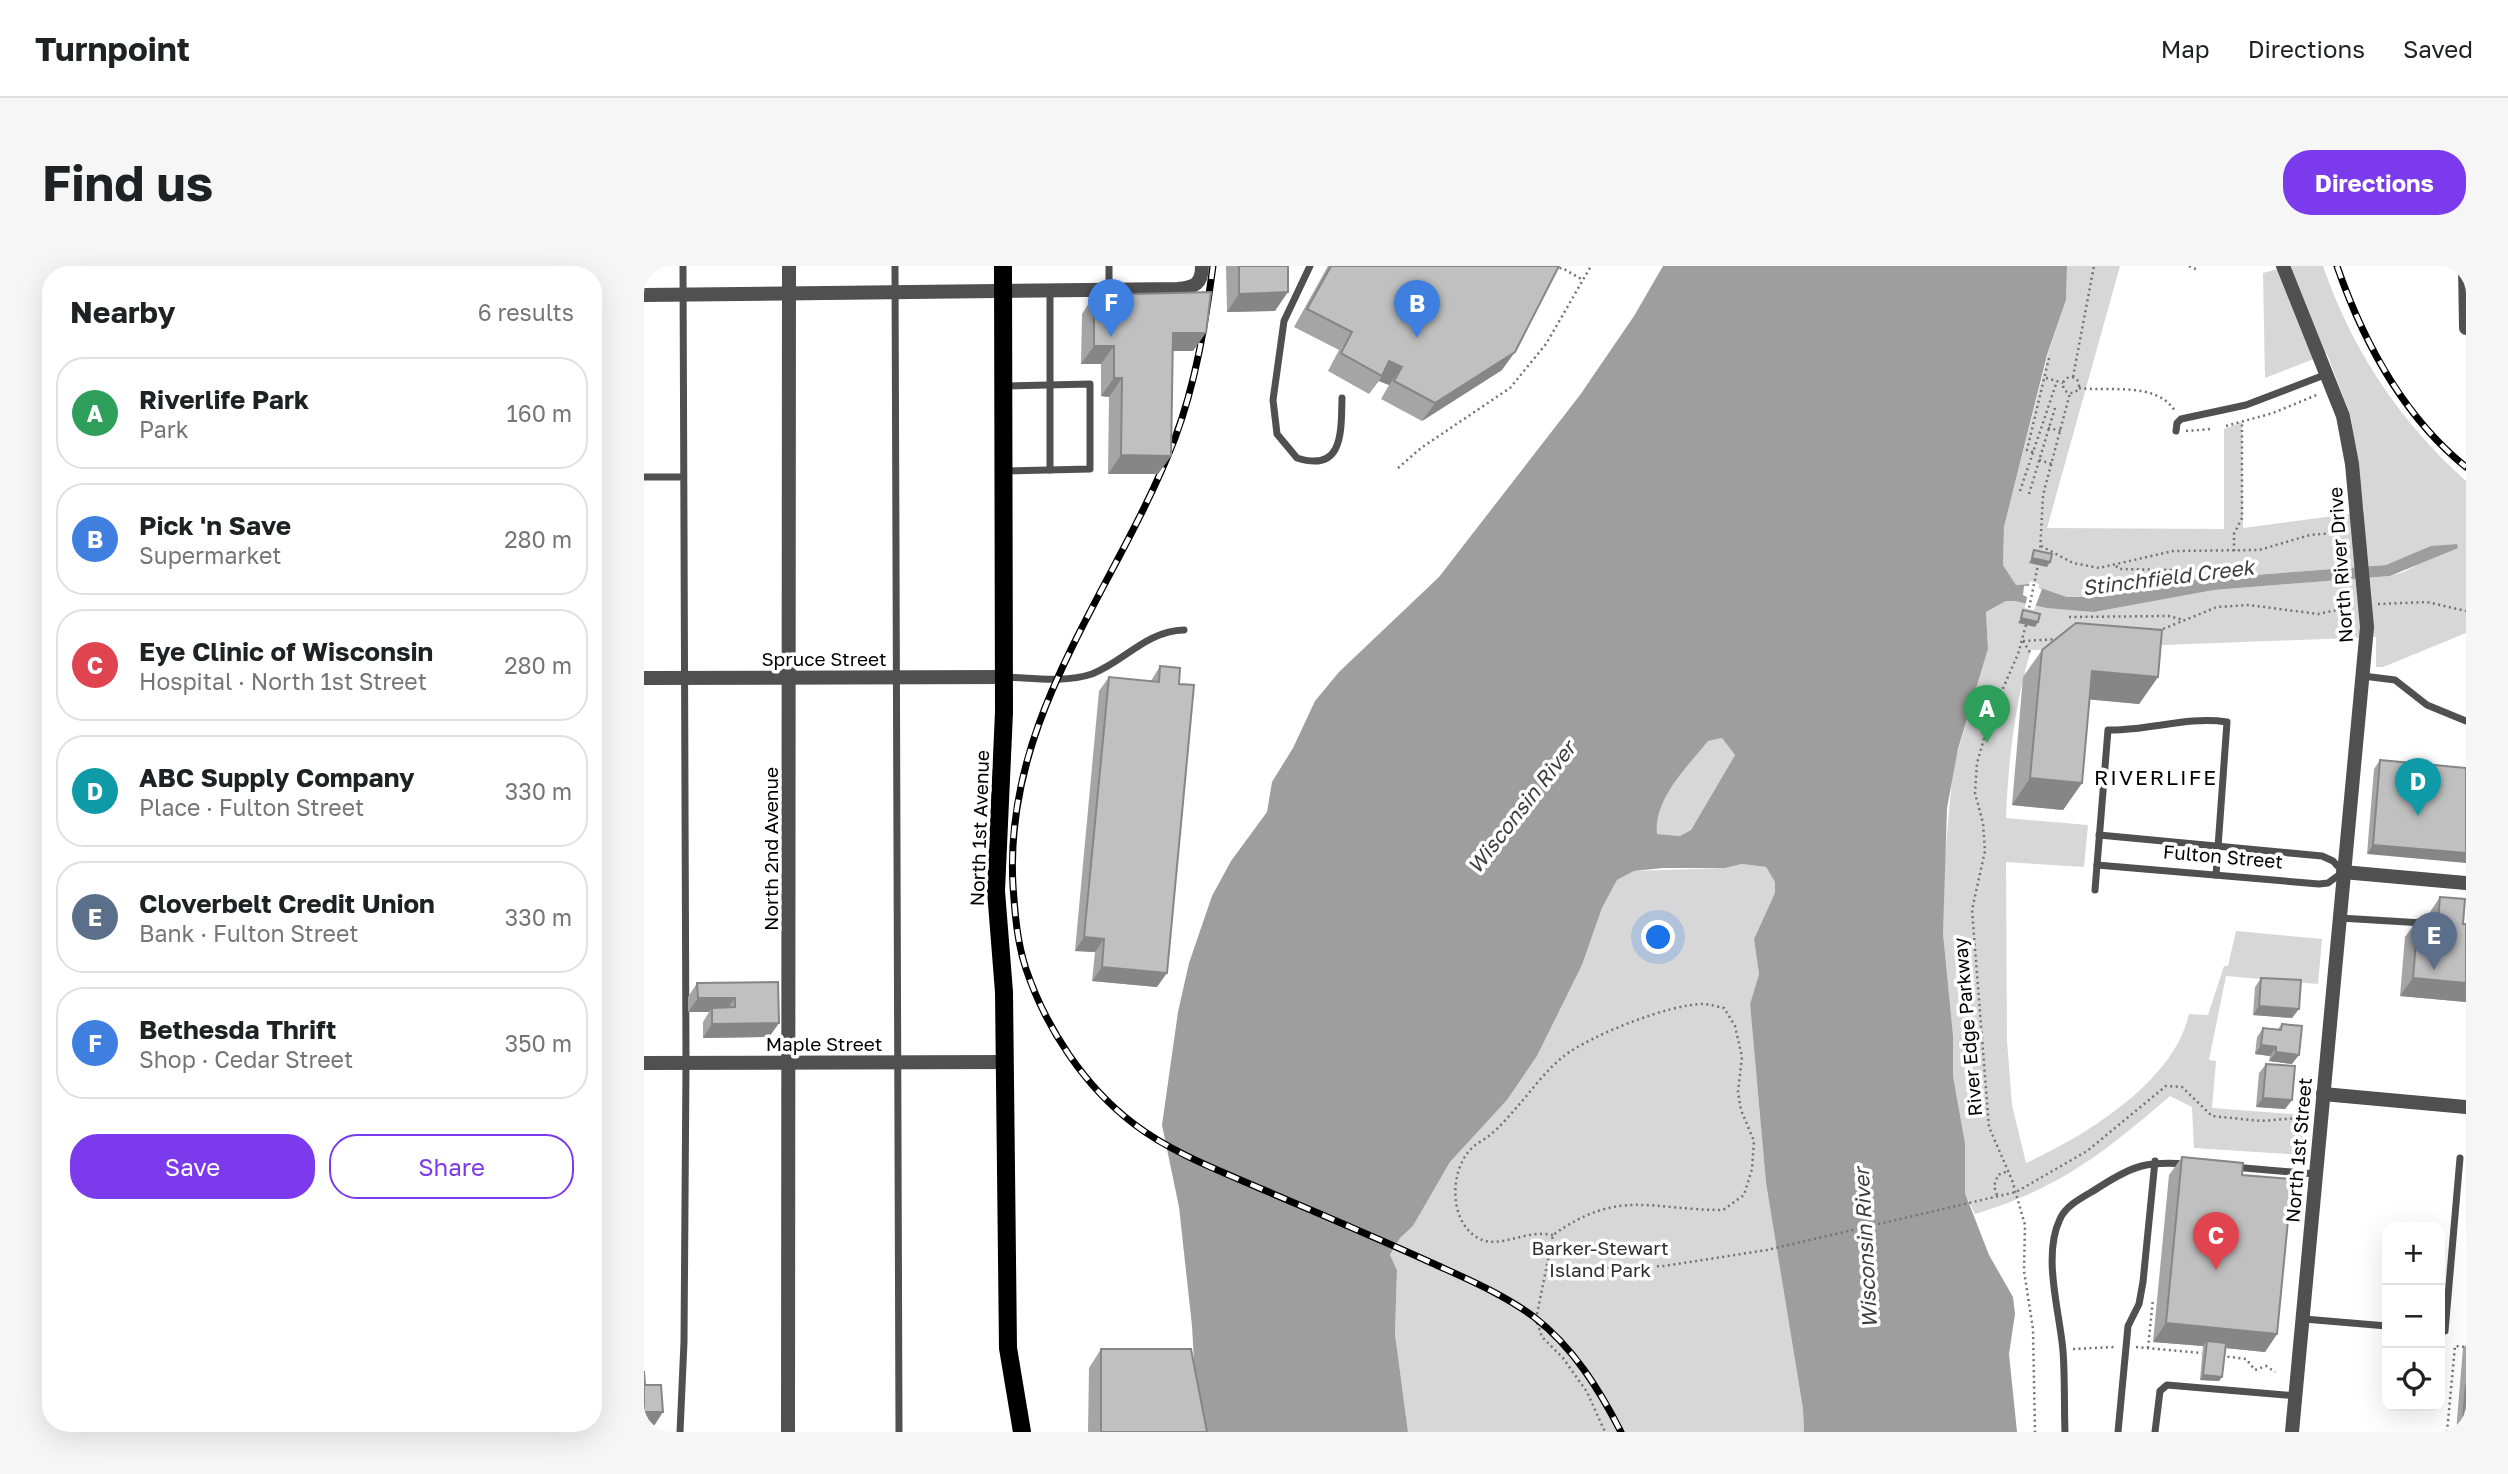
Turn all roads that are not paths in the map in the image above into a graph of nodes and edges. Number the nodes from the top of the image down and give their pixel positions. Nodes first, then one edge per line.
1 (682, 266) edge
2 (789, 266) edge
3 (895, 266) edge
4 (1003, 266) edge
5 (1109, 266) edge
6 (1202, 266) edge
7 (1310, 266) edge
8 (2283, 266) edge
9 (2465, 266) edge
10 (1109, 291) junction
11 (1003, 292) junction
12 (1050, 292) junction
13 (789, 294) junction
14 (895, 294) junction
15 (644, 295) edge
16 (682, 295) junction
17 (2466, 327) edge
18 (2328, 374) junction
19 (1049, 385) junction
20 (1003, 386) junction
21 (1342, 398) dead end
22 (2176, 432) road end
23 (1050, 470) junction
24 (1003, 471) junction
25 (644, 477) edge
26 (683, 477) junction
27 (1184, 630) dead end
28 (2363, 676) junction
29 (894, 677) junction
30 (1004, 677) junction
31 (644, 678) edge
32 (683, 678) junction
33 (790, 678) junction
34 (2466, 721) edge
35 (2099, 835) junction
36 (2218, 846) junction
37 (2097, 865) junction
38 (2343, 872) junction
39 (2216, 875) junction
40 (2466, 883) edge
41 (2095, 890) dead end
42 (2338, 918) junction
43 (2427, 923) edge
44 (789, 1062) junction
45 (897, 1062) junction
46 (1005, 1062) junction
47 (644, 1063) edge
48 (686, 1063) junction
49 (2323, 1094) junction
50 (2466, 1107) edge
51 (2460, 1158) dead end
52 (2155, 1161) junction
53 (2194, 1164) edge
54 (2219, 1166) edge
55 (2316, 1174) junction
56 (2304, 1319) junction
57 (2382, 1326) edge
58 (2445, 1331) edge
59 (2297, 1396) junction
60 (680, 1432) edge
61 (788, 1432) edge
62 (899, 1432) edge
63 (1022, 1432) edge
64 (2065, 1432) edge
65 (2118, 1432) edge
66 (2155, 1432) edge
67 (2292, 1432) edge

1 - 16 lane
2 - 13 street, North 2nd Avenue
3 - 14 lane
4 - 11 main road, North 1st Avenue
5 - 10 lane
6 - 10 street
7 - 21 lane
8 - 18 street, North River Drive
9 - 17 street
10 - 12 street
11 - 12 street
11 - 14 street
11 - 20 main road, North 1st Avenue
12 - 19 lane
13 - 14 street
13 - 16 street
13 - 33 street, North 2nd Avenue
14 - 29 lane
15 - 16 street
16 - 26 lane
18 - 22 lane
18 - 28 street, North River Drive
19 - 20 lane
19 - 23 lane
19 - 23 lane
20 - 24 main road, North 1st Avenue
23 - 24 lane
24 - 30 main road, North 1st Avenue
25 - 26 lane
26 - 32 lane
27 - 30 lane
28 - 34 lane
28 - 38 street, North River Drive
29 - 30 street, Spruce Street
29 - 33 street, Spruce Street
29 - 45 lane
30 - 46 main road, North 1st Avenue
31 - 32 street, Spruce Street
32 - 33 street, Spruce Street
32 - 48 lane
33 - 44 street, North 2nd Avenue
35 - 36 lane, Fulton Street
35 - 36 lane
35 - 37 lane
36 - 38 lane, Fulton Street
36 - 39 lane
37 - 39 lane, Fulton Street
37 - 41 lane
38 - 39 lane, Fulton Street
38 - 40 street, Fulton Street
38 - 42 street, North 1st Street
42 - 43 lane
42 - 49 street, North 1st Street
44 - 45 street, Maple Street
44 - 48 street, Maple Street
44 - 61 street, North 2nd Avenue
45 - 46 street, Maple Street
45 - 62 lane
46 - 63 main road, North 1st Avenue
47 - 48 street, Maple Street
48 - 60 lane
49 - 50 street
49 - 55 street, North 1st Street
51 - 58 lane
52 - 53 lane
52 - 64 lane
52 - 65 lane
54 - 55 lane
55 - 56 street, North 1st Street
56 - 57 lane
56 - 59 street, North 1st Street
59 - 66 lane
59 - 67 street, North 1st Street

